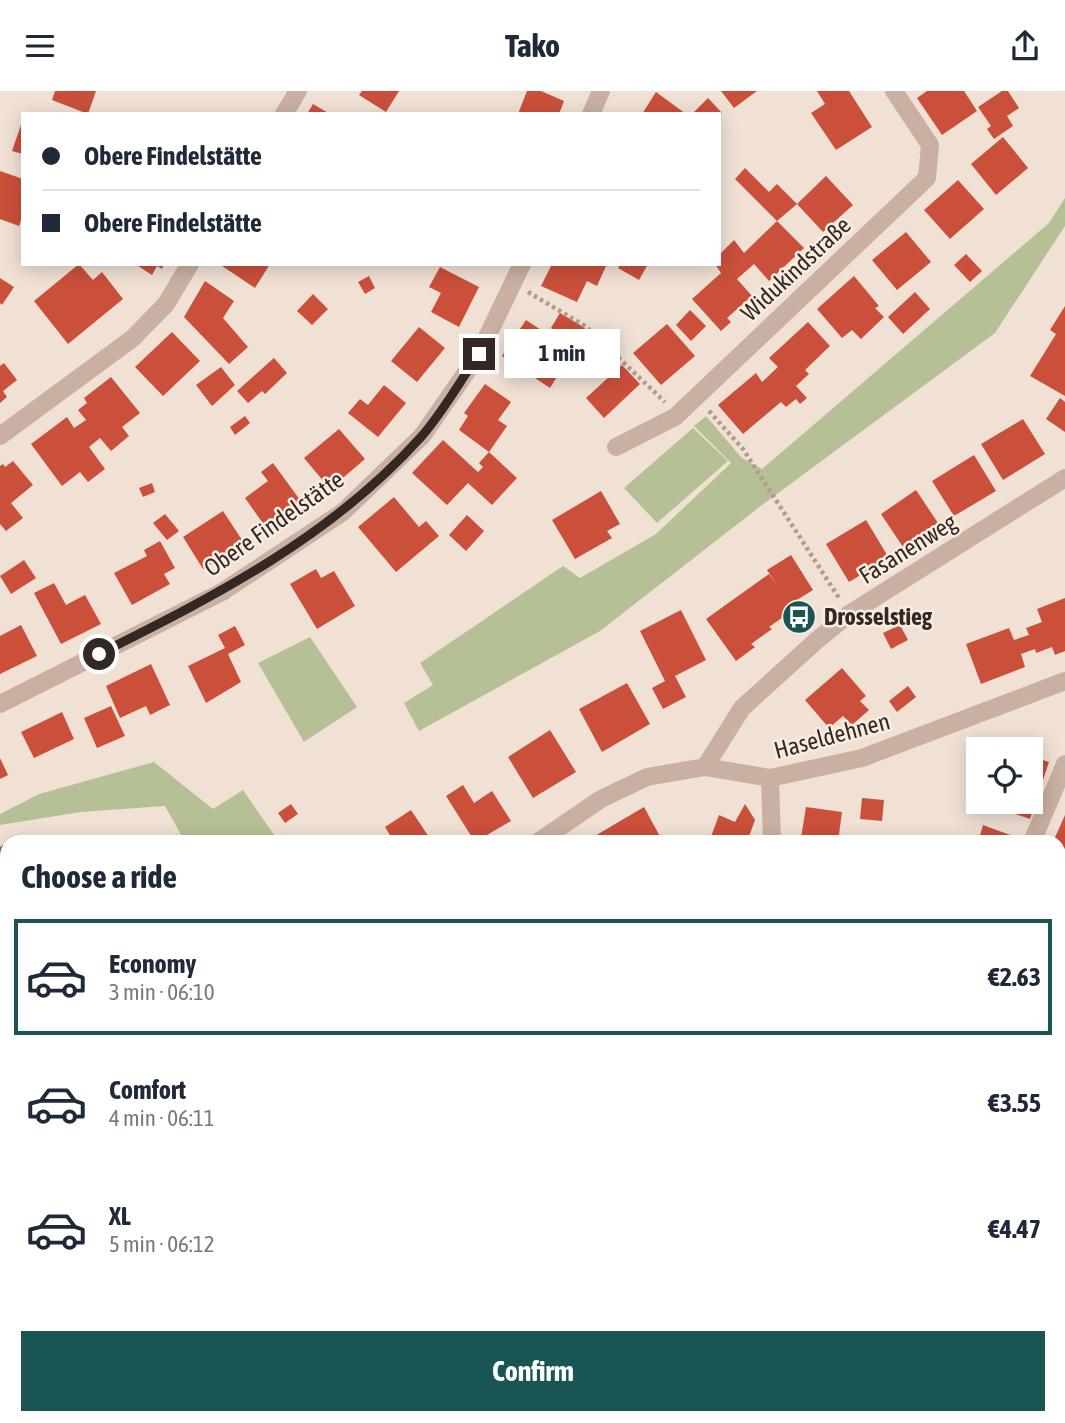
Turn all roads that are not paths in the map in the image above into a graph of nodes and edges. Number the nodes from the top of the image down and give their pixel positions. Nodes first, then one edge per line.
1 (298, 91) edge
2 (601, 91) edge
3 (894, 91) edge
4 (285, 112) edge
5 (592, 112) edge
6 (189, 266) edge
7 (521, 266) edge
8 (0, 436) edge
9 (616, 447) dead end
10 (1065, 478) edge
11 (1065, 681) edge
12 (0, 703) edge
13 (1065, 764) edge
14 (705, 767) junction
15 (770, 778) junction
16 (548, 835) edge
17 (772, 835) edge
18 (1035, 835) edge

1 - 4 street
2 - 5 street
3 - 9 street, Widukindstraße
6 - 8 street
7 - 12 street, Obere Findelstätte
10 - 14 street, Fasanenweg
11 - 15 street, Haseldehnen
13 - 18 street
14 - 15 street, Haseldehnen
14 - 16 street, Haseldehnen
15 - 17 street

